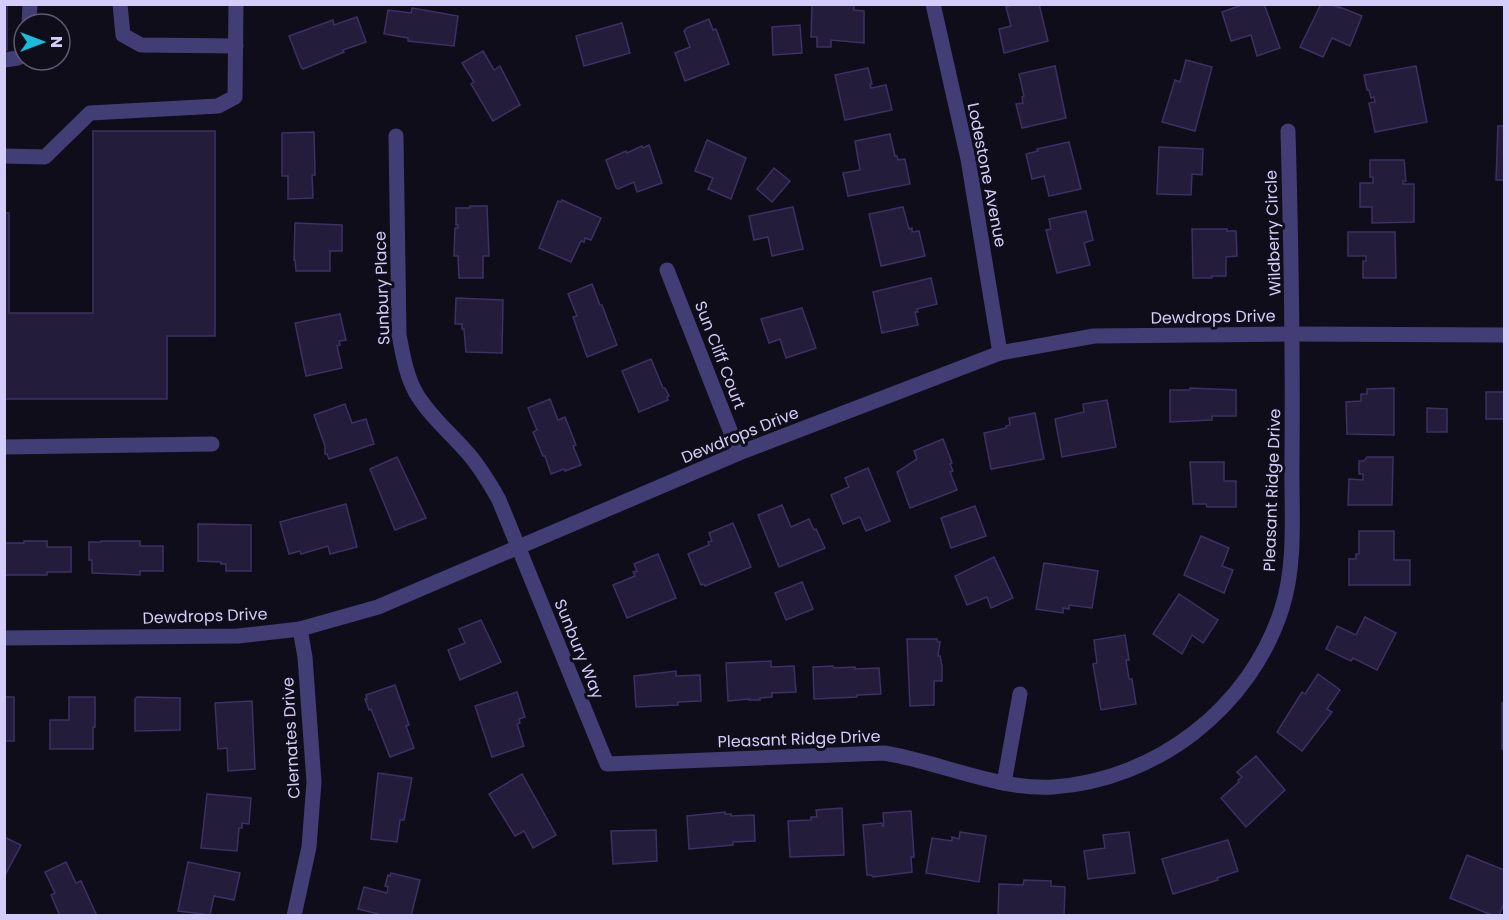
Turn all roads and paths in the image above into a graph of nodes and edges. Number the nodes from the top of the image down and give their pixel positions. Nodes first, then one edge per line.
1 (120, 4) edge
2 (236, 4) edge
3 (933, 4) edge
4 (236, 46) junction
5 (1288, 132) dead end
6 (396, 136) dead end
7 (4, 156) edge
8 (667, 270) dead end
9 (1293, 334) junction
10 (1504, 335) edge
11 (1000, 353) junction
12 (212, 444) dead end
13 (4, 447) edge
14 (739, 453) junction
15 (518, 548) junction
16 (300, 629) junction
17 (4, 638) edge
18 (1020, 694) dead end
19 (607, 764) joint
20 (1004, 783) junction
21 (294, 915) edge

1 - 4 street
2 - 4 street
3 - 11 street, Lodestone Avenue
4 - 7 street
5 - 9 street, Wildberry Circle
6 - 15 street, Sunbury Place
8 - 14 street, Sun Cliff Court
9 - 10 street, Dewdrops Drive
9 - 11 street, Dewdrops Drive
9 - 20 street, Pleasant Ridge Drive
11 - 14 street, Dewdrops Drive
12 - 13 street
14 - 15 street, Dewdrops Drive
15 - 16 street, Dewdrops Drive
15 - 19 street, Sunbury Way
16 - 17 street, Dewdrops Drive
16 - 21 street, Clernates Drive
18 - 20 street
19 - 20 street, Pleasant Ridge Drive

